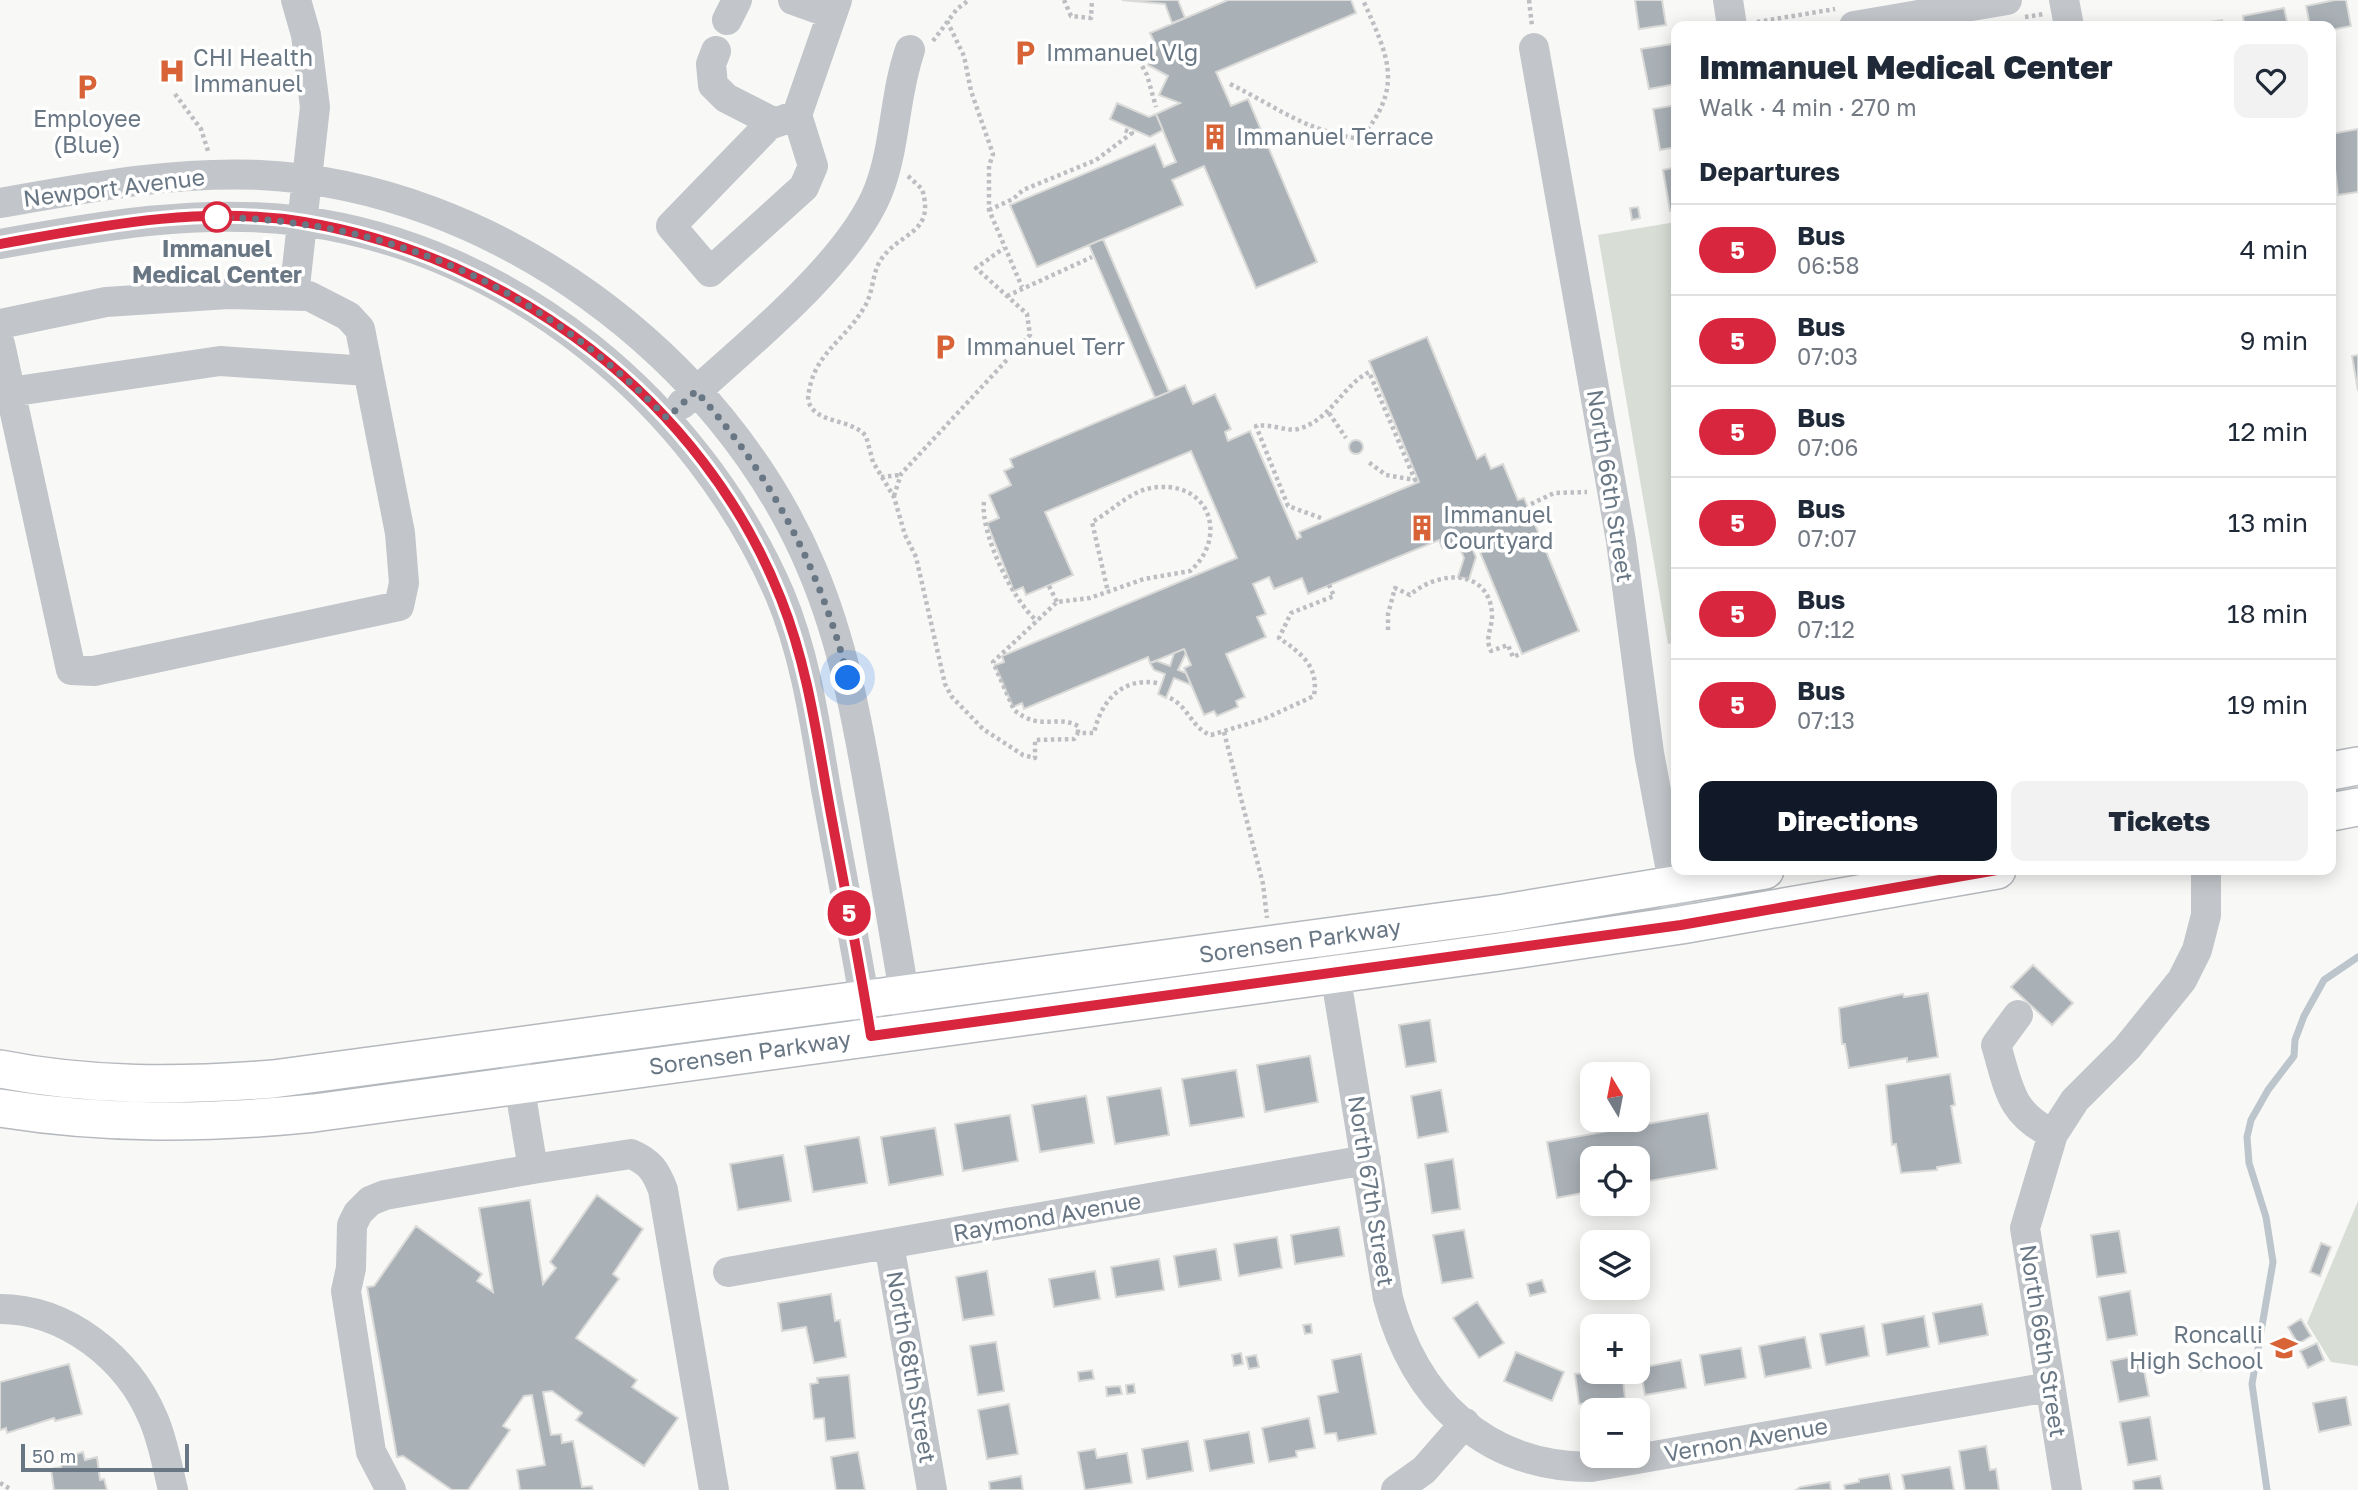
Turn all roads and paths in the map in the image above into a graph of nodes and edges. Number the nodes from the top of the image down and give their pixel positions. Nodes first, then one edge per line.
1 (296, 0) edge
2 (793, 0) edge
3 (969, 0) edge
4 (1064, 0) edge
5 (1092, 0) edge
6 (1363, 0) edge
7 (1728, 0) edge
8 (2007, 0) edge
9 (2064, 0) edge
10 (834, 7) edge
11 (1849, 17) edge
12 (1738, 21) edge
13 (1794, 21) edge
14 (2068, 21) edge
15 (1534, 48) dead end
16 (910, 50) dead end
17 (716, 51) dead end
18 (1129, 53) dead end
19 (1230, 84) dead end
20 (175, 94) dead end
21 (1157, 107) dead end
22 (786, 119) junction
23 (1122, 129) dead end
24 (209, 153) dead end
25 (903, 170) dead end
26 (305, 180) junction
27 (0, 203) edge
28 (989, 210) junction
29 (303, 221) junction
30 (0, 244) edge
31 (1004, 248) junction
32 (1092, 257) dead end
33 (1022, 287) junction
34 (294, 295) junction
35 (1007, 296) junction
36 (0, 324) edge
37 (0, 344) edge
38 (368, 371) junction
39 (696, 391) junction
40 (10, 392) junction
41 (1329, 413) junction
42 (667, 418) junction
43 (1346, 438) dead end
44 (1367, 461) dead end
45 (901, 474) junction
46 (881, 477) junction
47 (1613, 492) junction
48 (894, 497) junction
49 (984, 502) dead end
50 (1531, 504) dead end
51 (1321, 518) dead end
52 (1329, 585) dead end
53 (1049, 586) dead end
54 (1108, 592) junction
55 (1057, 602) junction
56 (1037, 621) junction
57 (1388, 630) dead end
58 (1520, 654) dead end
59 (1157, 683) dead end
60 (1170, 698) dead end
61 (1224, 732) junction
62 (1078, 733) junction
63 (2358, 766) edge
64 (2336, 770) edge
65 (2358, 807) edge
66 (2336, 811) edge
67 (1738, 875) edge
68 (1968, 875) edge
69 (2206, 875) edge
70 (1673, 887) junction
71 (1681, 925) junction
72 (1266, 926) dead end
73 (1329, 937) junction
74 (1335, 973) junction
75 (908, 1013) junction
76 (2018, 1015) dead end
77 (868, 1018) junction
78 (513, 1047) junction
79 (0, 1069) edge
80 (519, 1085) junction
81 (0, 1108) edge
82 (2053, 1134) junction
83 (1366, 1160) junction
84 (533, 1169) junction
85 (889, 1244) junction
86 (727, 1272) dead end
87 (0, 1308) edge
88 (2049, 1387) junction
89 (1465, 1423) junction
90 (0, 1483) edge
91 (12, 1490) edge
92 (173, 1490) edge
93 (391, 1490) edge
94 (714, 1490) edge
95 (932, 1490) edge
96 (1396, 1490) edge
97 (2067, 1490) edge

1 - 26 street
2 - 10 street
3 - 28 path
4 - 5 path
6 - 19 path
7 - 12 street
8 - 11 street
9 - 14 street
10 - 22 street
11 - 13 path
15 - 47 street, North 66th Street
16 - 39 street
17 - 22 street
18 - 21 path
20 - 24 path
22 - 22 street
23 - 28 path
25 - 46 path
26 - 27 street, Newport Avenue
26 - 29 street
26 - 39 street, Newport Avenue
28 - 31 path
29 - 30 street, Newport Avenue
29 - 34 street
29 - 42 street, Newport Avenue
31 - 33 path
31 - 35 path
32 - 33 path
33 - 35 path
34 - 36 street
34 - 38 street
35 - 45 path
37 - 40 street
38 - 40 street
38 - 40 street
39 - 42 street
39 - 75 street, Newport Avenue
41 - 43 path
41 - 44 path
41 - 51 path
42 - 77 street, Newport Avenue
45 - 46 path
45 - 48 path
46 - 48 path
47 - 50 path
47 - 70 street, North 66th Street
48 - 62 path
49 - 56 path
52 - 61 path
53 - 55 path
54 - 54 path
54 - 55 path
55 - 56 path
56 - 62 path
57 - 58 path
59 - 62 path
60 - 61 path
61 - 72 path
63 - 64 main road
65 - 66 main road
67 - 70 main road, Sorensen Parkway
68 - 71 main road, Sorensen Parkway
69 - 82 street, North 66th Street
70 - 71 street, North 66th Street
70 - 73 main road, Sorensen Parkway
71 - 74 main road, Sorensen Parkway
73 - 74 street, North 67th Street
73 - 75 main road, Sorensen Parkway
74 - 75 main road, Sorensen Parkway
74 - 83 street, North 67th Street
75 - 77 main road, Sorensen Parkway
76 - 82 street
77 - 78 main road, Sorensen Parkway
77 - 80 main road, Sorensen Parkway
78 - 79 main road, Sorensen Parkway
78 - 80 street
80 - 81 main road, Sorensen Parkway
80 - 84 street
82 - 88 street, North 66th Street
83 - 85 street, Raymond Avenue
83 - 89 street, North 67th Street
84 - 93 street
84 - 94 street
85 - 86 street, Raymond Avenue
85 - 95 street, North 68th Street
87 - 92 street
88 - 89 street, Vernon Avenue
88 - 97 street, North 66th Street
89 - 96 street
90 - 91 path

